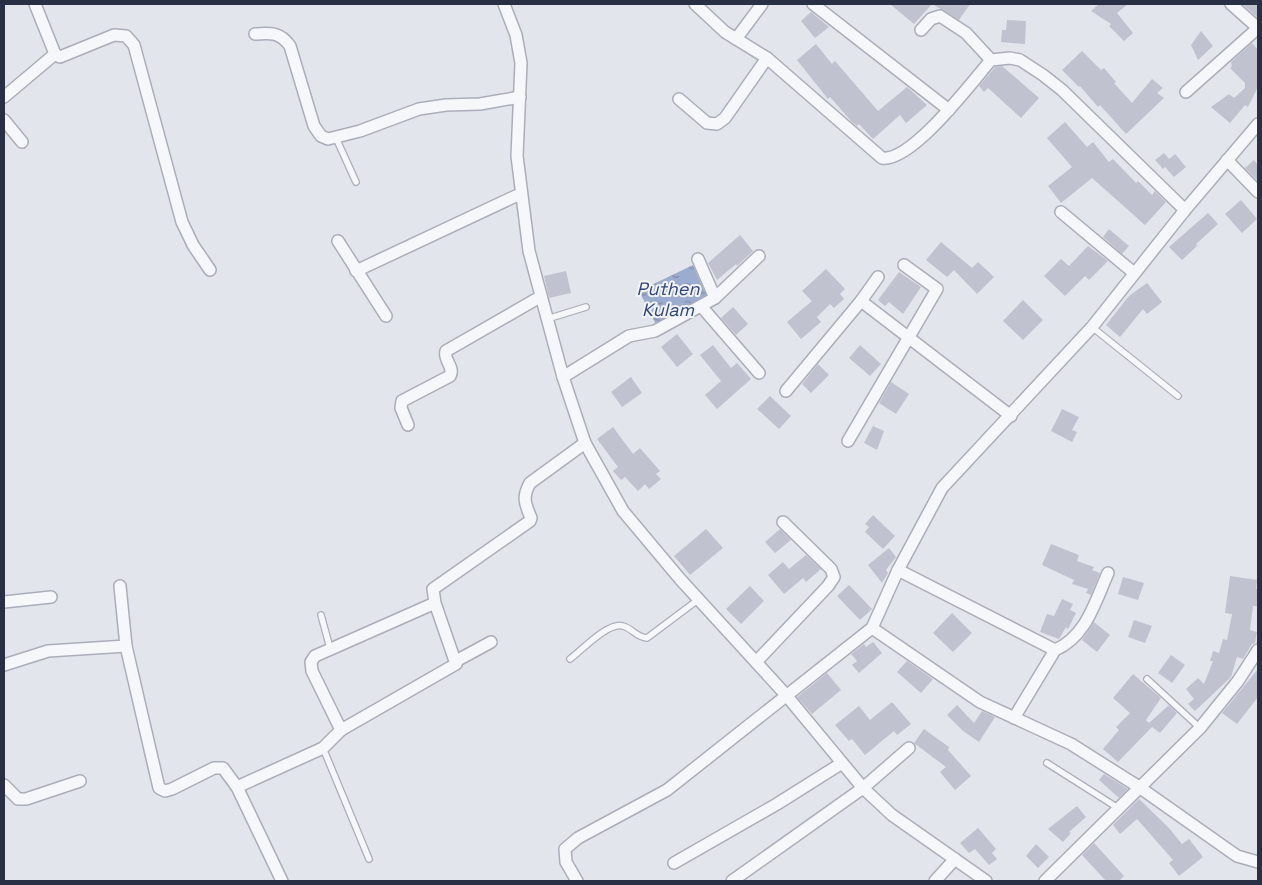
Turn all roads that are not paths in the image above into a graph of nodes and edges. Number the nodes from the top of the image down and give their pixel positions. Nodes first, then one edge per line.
1 (35, 4) edge
2 (504, 4) edge
3 (695, 4) edge
4 (762, 4) edge
5 (813, 4) edge
6 (1231, 4) edge
7 (1258, 28) edge
8 (921, 30) dead end
9 (255, 34) dead end
10 (736, 39) junction
11 (55, 54) junction
12 (767, 58) junction
13 (991, 60) junction
14 (1186, 92) dead end
15 (4, 97) edge
16 (520, 97) junction
17 (679, 99) dead end
18 (949, 110) junction
19 (4, 120) edge
20 (1258, 124) edge
21 (336, 138) junction
22 (22, 142) dead end
23 (1227, 160) junction
24 (356, 182) dead end
25 (1258, 192) edge
26 (520, 194) junction
27 (1185, 210) junction
28 (1061, 212) dead end
29 (338, 241) dead end
30 (759, 256) dead end
31 (698, 260) dead end
32 (904, 265) dead end
33 (210, 270) dead end
34 (356, 271) junction
35 (1134, 273) junction
36 (878, 278) dead end
37 (540, 297) junction
38 (715, 298) junction
39 (861, 301) junction
40 (586, 306) dead end
41 (701, 306) junction
42 (386, 316) dead end
43 (547, 319) junction
44 (1092, 326) junction
45 (909, 335) junction
46 (759, 373) dead end
47 (563, 377) junction
48 (786, 391) dead end
49 (1178, 396) dead end
50 (1011, 416) junction
51 (408, 425) dead end
52 (848, 441) dead end
53 (586, 443) junction
54 (783, 522) dead end
55 (898, 570) junction
56 (1108, 573) dead end
57 (120, 586) dead end
58 (51, 596) dead end
59 (698, 599) junction
60 (4, 602) edge
61 (435, 603) junction
62 (321, 615) dead end
63 (872, 628) junction
64 (491, 642) dead end
65 (126, 646) junction
66 (330, 648) junction
67 (1055, 650) junction
68 (1258, 650) edge
69 (570, 659) dead end
70 (456, 661) junction
71 (756, 662) junction
72 (4, 665) edge
73 (1147, 679) dead end
74 (786, 696) junction
75 (1014, 718) junction
76 (1200, 728) junction
77 (341, 730) junction
78 (323, 748) junction
79 (909, 748) dead end
80 (842, 763) junction
81 (1047, 763) dead end
82 (80, 781) dead end
83 (4, 785) edge
84 (1139, 787) junction
85 (237, 788) junction
86 (863, 788) junction
87 (1118, 808) junction
88 (369, 859) dead end
89 (954, 859) junction
90 (1258, 862) edge
91 (674, 863) dead end
92 (282, 881) edge
93 (577, 881) edge
94 (732, 881) edge
95 (935, 881) edge
96 (986, 881) edge
97 (1045, 881) edge

1 - 11 street
2 - 16 street
3 - 10 street
4 - 10 street
5 - 18 street
6 - 7 street
7 - 14 street
8 - 13 street
9 - 21 street
10 - 12 street
11 - 15 street
11 - 33 street
12 - 17 street
12 - 18 street
13 - 18 street
13 - 27 street
16 - 21 street
16 - 26 street
19 - 22 street
20 - 23 street
21 - 24 lane
23 - 25 street
23 - 27 street
26 - 34 street
26 - 37 street
27 - 35 street
28 - 35 street
29 - 34 street
30 - 38 street
31 - 38 street
32 - 45 street
34 - 42 street
35 - 44 street
36 - 39 street
37 - 43 street
37 - 51 street
38 - 41 street
39 - 45 street
39 - 48 street
40 - 43 lane
41 - 46 street
41 - 47 street
43 - 47 street
44 - 49 lane
44 - 50 street
45 - 50 street
45 - 52 street
47 - 53 street
50 - 55 street
53 - 59 street
53 - 61 street
54 - 71 street
55 - 63 street
55 - 67 street
56 - 67 street
57 - 65 street
58 - 60 street
59 - 69 lane
59 - 71 street
61 - 66 street
61 - 70 street
62 - 66 lane
63 - 74 street
63 - 75 street
64 - 70 street
65 - 72 street
65 - 85 street
66 - 77 street
67 - 75 street
68 - 76 street
70 - 77 street
71 - 74 street
73 - 76 lane
74 - 80 street
74 - 93 street
75 - 84 street
76 - 84 street
77 - 78 street
78 - 85 street
78 - 88 lane
79 - 86 street
80 - 86 street
80 - 91 street
81 - 87 lane
82 - 83 street
84 - 87 street
84 - 90 street
85 - 92 street
86 - 89 street
86 - 94 street
87 - 97 street
89 - 95 street
89 - 96 street

